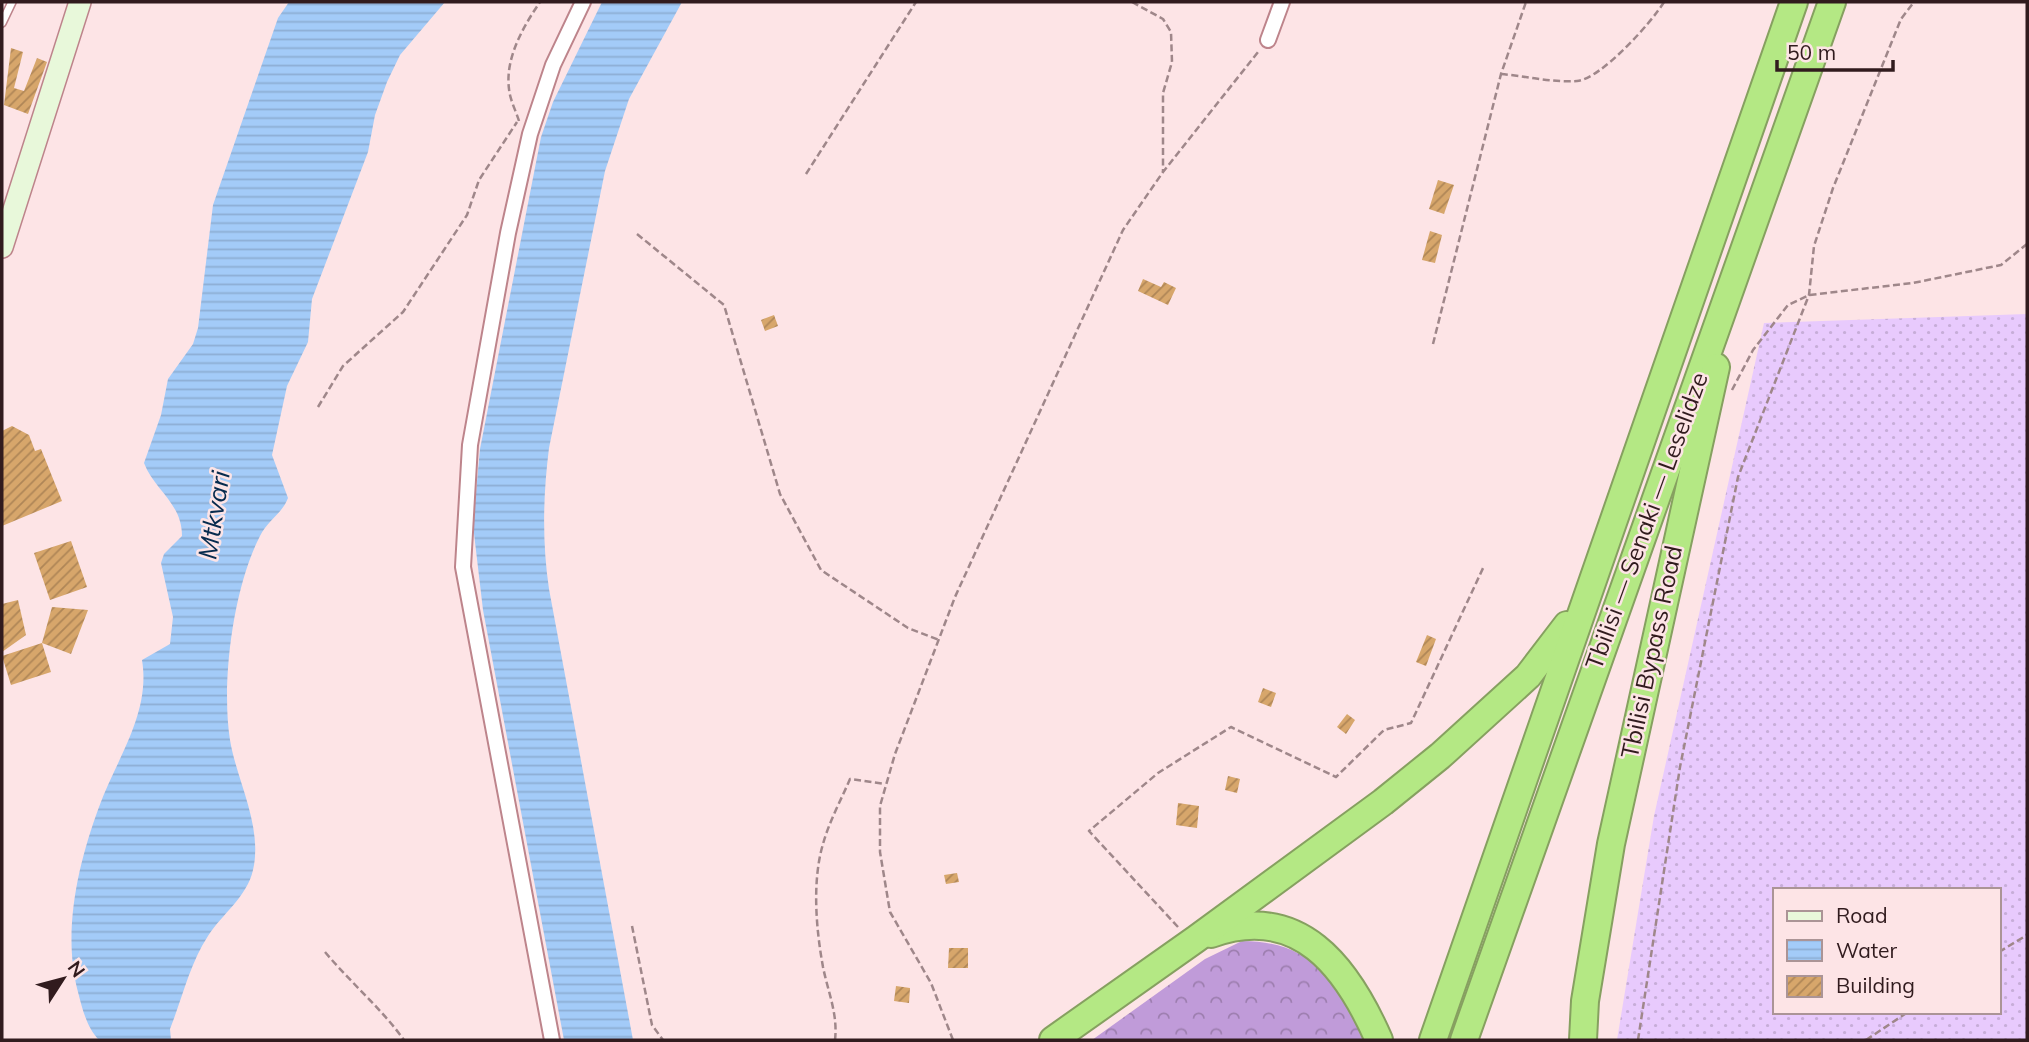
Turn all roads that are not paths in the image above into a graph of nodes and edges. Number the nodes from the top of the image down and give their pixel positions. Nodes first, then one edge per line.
1 (12, 2) edge
2 (80, 2) edge
3 (583, 2) edge
4 (1282, 2) edge
5 (1794, 2) edge
6 (1832, 2) edge
7 (2, 23) edge
8 (1268, 40) road end
9 (2, 247) edge
10 (1739, 266) junction
11 (1592, 580) junction
12 (1193, 942) junction
13 (552, 1040) edge
14 (1053, 1040) edge
15 (1378, 1040) edge
16 (1433, 1040) edge
17 (1464, 1040) edge
18 (1583, 1040) edge

1 - 7 lane
2 - 9 main road
3 - 13 street
4 - 8 street
5 - 11 highway, Tbilisi — Senaki — Leselidze
6 - 10 highway, Tbilisi — Senaki — Leselidze
10 - 17 highway, Tbilisi — Senaki — Leselidze
10 - 18 highway, Tbilisi Bypass Road
11 - 12 highway
11 - 16 highway, Tbilisi — Senaki — Leselidze
12 - 14 highway
12 - 15 highway

